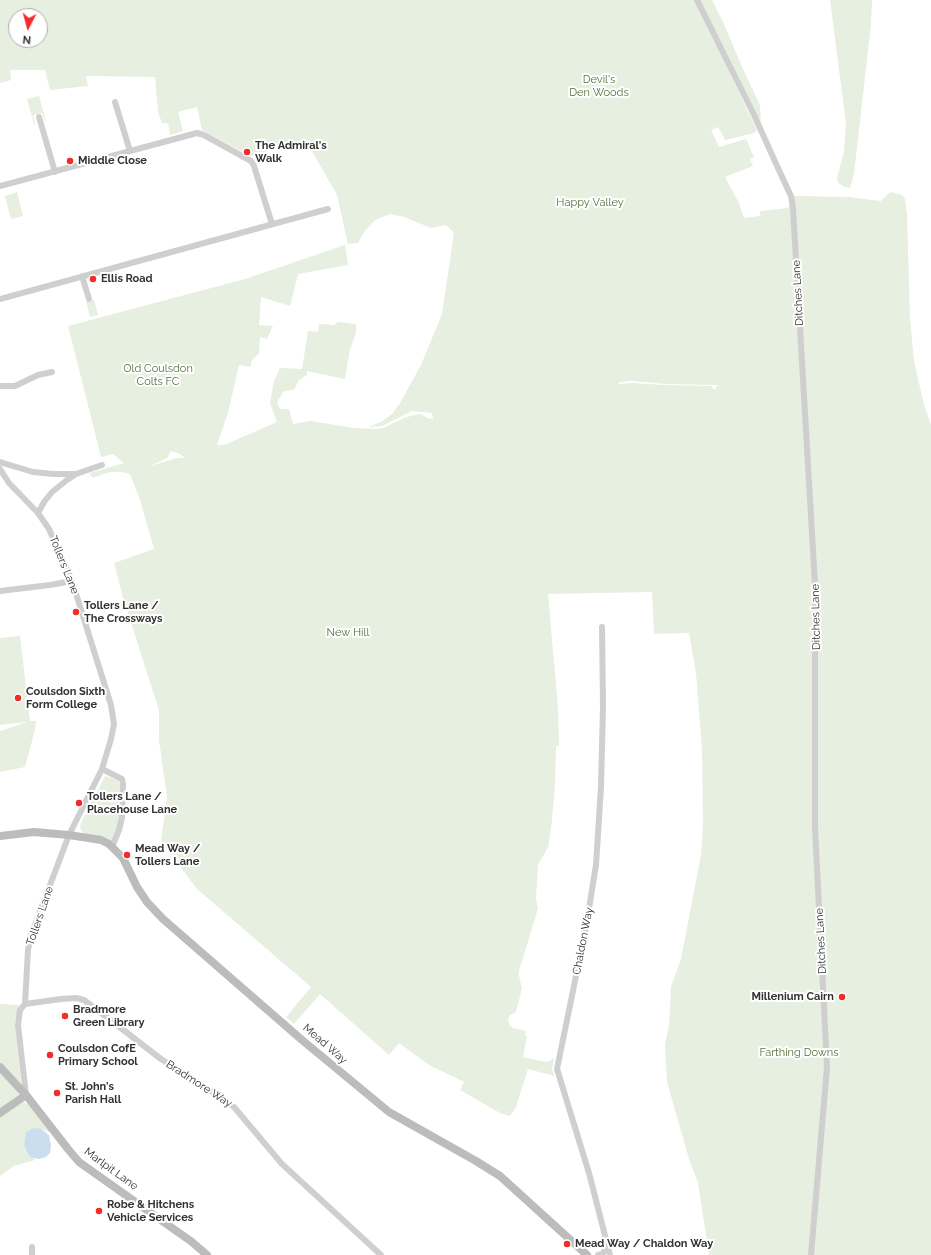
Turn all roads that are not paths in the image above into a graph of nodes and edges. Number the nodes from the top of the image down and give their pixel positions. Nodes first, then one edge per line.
1 (697, 0) edge
2 (115, 102) dead end
3 (39, 117) dead end
4 (130, 151) junction
5 (55, 172) junction
6 (0, 186) edge
7 (328, 209) dead end
8 (272, 224) junction
9 (82, 276) junction
10 (0, 299) edge
11 (89, 299) dead end
12 (52, 372) dead end
13 (0, 386) edge
14 (0, 462) edge
15 (102, 465) dead end
16 (0, 469) edge
17 (76, 474) junction
18 (38, 513) junction
19 (72, 581) junction
20 (0, 591) edge
21 (602, 627) dead end
22 (102, 769) junction
23 (69, 835) junction
24 (0, 836) edge
25 (112, 846) junction
26 (25, 1004) junction
27 (0, 1067) edge
28 (26, 1095) junction
29 (0, 1113) edge
30 (32, 1247) dead end
31 (608, 1247) junction
32 (32, 1255) edge
33 (208, 1255) edge
34 (381, 1255) edge
35 (588, 1255) edge
36 (598, 1255) edge
37 (610, 1255) edge
38 (811, 1255) edge

1 - 38 street, Ditches Lane
2 - 4 street
3 - 5 street
4 - 5 street
4 - 8 street
5 - 6 street
7 - 8 street
8 - 9 street
9 - 10 street
9 - 11 street
12 - 13 street
14 - 17 street
15 - 17 street
16 - 18 street, Tollers Lane
17 - 18 street
18 - 19 street, Tollers Lane
19 - 20 street
19 - 22 street, Tollers Lane
21 - 31 street, Chaldon Way
22 - 23 street, Tollers Lane
22 - 25 street
23 - 24 street, Mead Way
23 - 25 street, Mead Way
23 - 26 street, Tollers Lane
25 - 35 street, Mead Way
26 - 28 street, Tollers Lane
26 - 34 street, Bradmore Way
27 - 28 street, Marlpit Lane
28 - 29 street
28 - 33 street, Marlpit Lane
30 - 32 street
31 - 36 street
31 - 37 street, Chaldon Way

